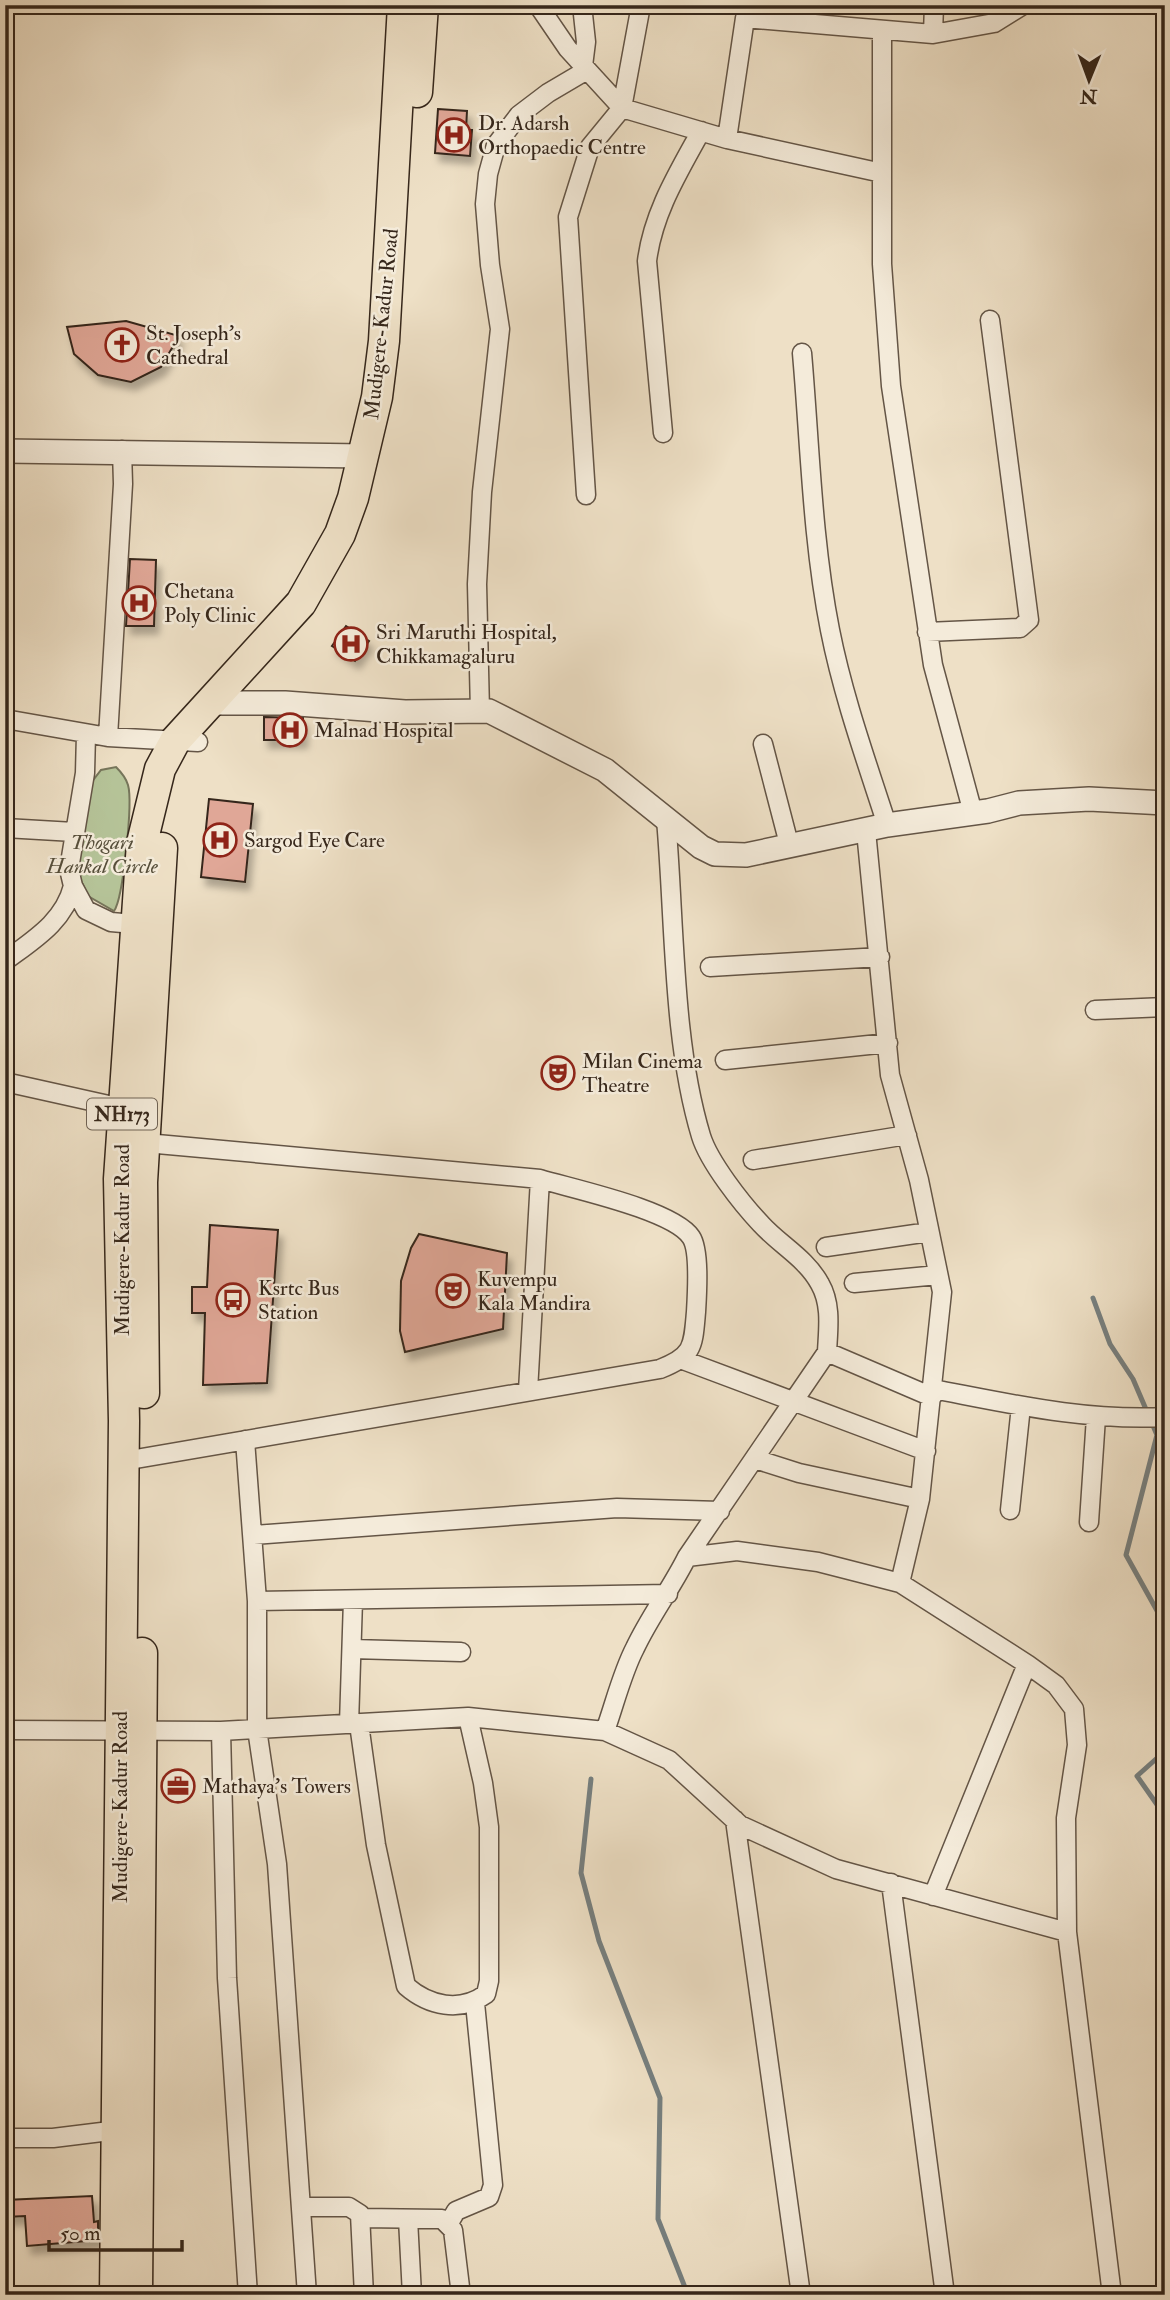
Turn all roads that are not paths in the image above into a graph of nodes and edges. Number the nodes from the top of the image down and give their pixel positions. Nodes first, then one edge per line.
1 (403, 5) edge
2 (423, 5) edge
3 (538, 5) edge
4 (582, 5) edge
5 (641, 5) edge
6 (934, 5) edge
7 (1023, 5) edge
8 (746, 12) edge
9 (882, 30) junction
10 (933, 34) junction
11 (579, 61) junction
12 (622, 108) junction
13 (701, 131) junction
14 (727, 139) junction
15 (882, 173) junction
16 (990, 320) dead end
17 (803, 353) dead end
18 (663, 433) dead end
19 (122, 450) junction
20 (5, 451) edge
21 (365, 456) junction
22 (586, 495) dead end
23 (928, 632) junction
24 (218, 703) junction
25 (480, 712) junction
26 (5, 719) edge
27 (86, 734) junction
28 (108, 737) junction
29 (186, 742) junction
30 (763, 744) dead end
31 (1165, 803) edge
32 (973, 813) junction
33 (666, 819) junction
34 (5, 828) edge
35 (876, 828) junction
36 (74, 832) junction
37 (789, 844) junction
38 (73, 886) junction
39 (134, 924) junction
40 (880, 957) junction
41 (5, 961) edge
42 (710, 967) dead end
43 (1165, 1007) edge
44 (1095, 1010) dead end
45 (888, 1043) junction
46 (725, 1060) dead end
47 (5, 1082) edge
48 (122, 1108) junction
49 (907, 1135) junction
50 (133, 1141) junction
51 (753, 1160) dead end
52 (540, 1179) junction
53 (929, 1231) junction
54 (826, 1247) dead end
55 (938, 1275) junction
56 (854, 1283) dead end
57 (827, 1352) junction
58 (683, 1360) junction
59 (528, 1391) junction
60 (933, 1393) junction
61 (794, 1399) junction
62 (1021, 1406) junction
63 (1096, 1417) junction
64 (1165, 1417) edge
65 (245, 1440) junction
66 (926, 1451) junction
67 (134, 1459) junction
68 (755, 1459) junction
69 (920, 1499) junction
70 (1010, 1510) dead end
71 (720, 1511) junction
72 (1089, 1522) dead end
73 (253, 1535) junction
74 (687, 1558) junction
75 (900, 1583) junction
76 (668, 1594) junction
77 (354, 1600) junction
78 (257, 1601) junction
79 (352, 1648) junction
80 (461, 1653) dead end
81 (1027, 1664) junction
82 (468, 1717) junction
83 (354, 1724) junction
84 (257, 1729) junction
85 (5, 1730) edge
86 (131, 1730) junction
87 (221, 1731) junction
88 (605, 1731) junction
89 (735, 1820) junction
90 (891, 1883) junction
91 (933, 1896) junction
92 (1067, 1932) junction
93 (475, 2003) junction
94 (118, 2130) junction
95 (5, 2138) edge
96 (301, 2207) junction
97 (361, 2218) junction
98 (408, 2219) junction
99 (449, 2224) junction
100 (115, 2295) edge
101 (137, 2295) edge
102 (248, 2295) edge
103 (307, 2295) edge
104 (364, 2295) edge
105 (412, 2295) edge
106 (461, 2295) edge
107 (801, 2295) edge
108 (945, 2295) edge
109 (1112, 2295) edge

1 - 21 highway, Mudigere-Kadur Road / NH173
2 - 24 highway, Mudigere-Kadur Road / NH173
3 - 11 street
4 - 11 street
5 - 12 street
6 - 10 street
7 - 10 street
8 - 9 street
8 - 14 street
9 - 10 street
9 - 15 street
11 - 12 street
11 - 25 street
12 - 13 street
12 - 22 street
13 - 14 street
13 - 18 street
14 - 15 street
15 - 23 street
16 - 23 street
17 - 35 street
19 - 20 street
19 - 21 street
19 - 28 street
21 - 24 highway, Mudigere-Kadur Road / NH173
23 - 32 street
24 - 25 street
24 - 29 highway, Mudigere-Kadur Road / NH173
25 - 33 street
26 - 27 street
27 - 28 street
27 - 36 street
28 - 29 street
29 - 39 highway, Mudigere-Kadur Road / NH173
29 - 50 highway, Mudigere-Kadur Road / NH173
30 - 37 street
31 - 32 street
32 - 35 street
33 - 37 street
33 - 57 street
34 - 36 street
35 - 37 street
35 - 40 street
36 - 38 street
38 - 39 street
38 - 41 street
39 - 48 highway, Mudigere-Kadur Road / NH173
40 - 42 street
40 - 45 street
43 - 44 street
45 - 46 street
45 - 49 street
47 - 48 street
48 - 50 highway, Mudigere-Kadur Road / NH173
49 - 51 street
49 - 53 street
50 - 52 street
50 - 67 highway, Mudigere-Kadur Road / NH173
52 - 58 street
52 - 59 street
53 - 54 street
53 - 55 street
55 - 56 street
55 - 60 street
57 - 60 street
57 - 61 street
58 - 59 street
58 - 61 street
59 - 65 street
60 - 62 street
60 - 66 street
61 - 66 street
61 - 68 street
62 - 63 street
62 - 70 street
63 - 64 street
63 - 72 street
65 - 67 street
65 - 73 street
66 - 69 street
67 - 86 highway, Mudigere-Kadur Road / NH173
68 - 69 street
68 - 71 street
69 - 75 street
71 - 73 street
71 - 74 street
73 - 78 street
74 - 75 street
74 - 76 street
75 - 81 street
76 - 77 street
76 - 88 street
77 - 78 street
77 - 79 street
78 - 84 street
79 - 80 street
79 - 83 street
81 - 91 street
81 - 92 street
82 - 83 street
82 - 88 street
82 - 93 street
83 - 84 street
83 - 93 street
84 - 87 street
84 - 96 street
85 - 86 street
86 - 87 street
86 - 94 highway, Mudigere-Kadur Road / NH173
86 - 101 highway, Mudigere-Kadur Road / NH173
87 - 102 street
88 - 89 street
89 - 90 street
89 - 107 street
90 - 91 street
90 - 108 street
91 - 92 street
92 - 109 street
93 - 99 street
94 - 95 street
94 - 100 highway, Mudigere-Kadur Road / NH173
96 - 97 street
96 - 103 street
97 - 98 street
97 - 104 street
98 - 99 street
98 - 105 street
99 - 106 street

